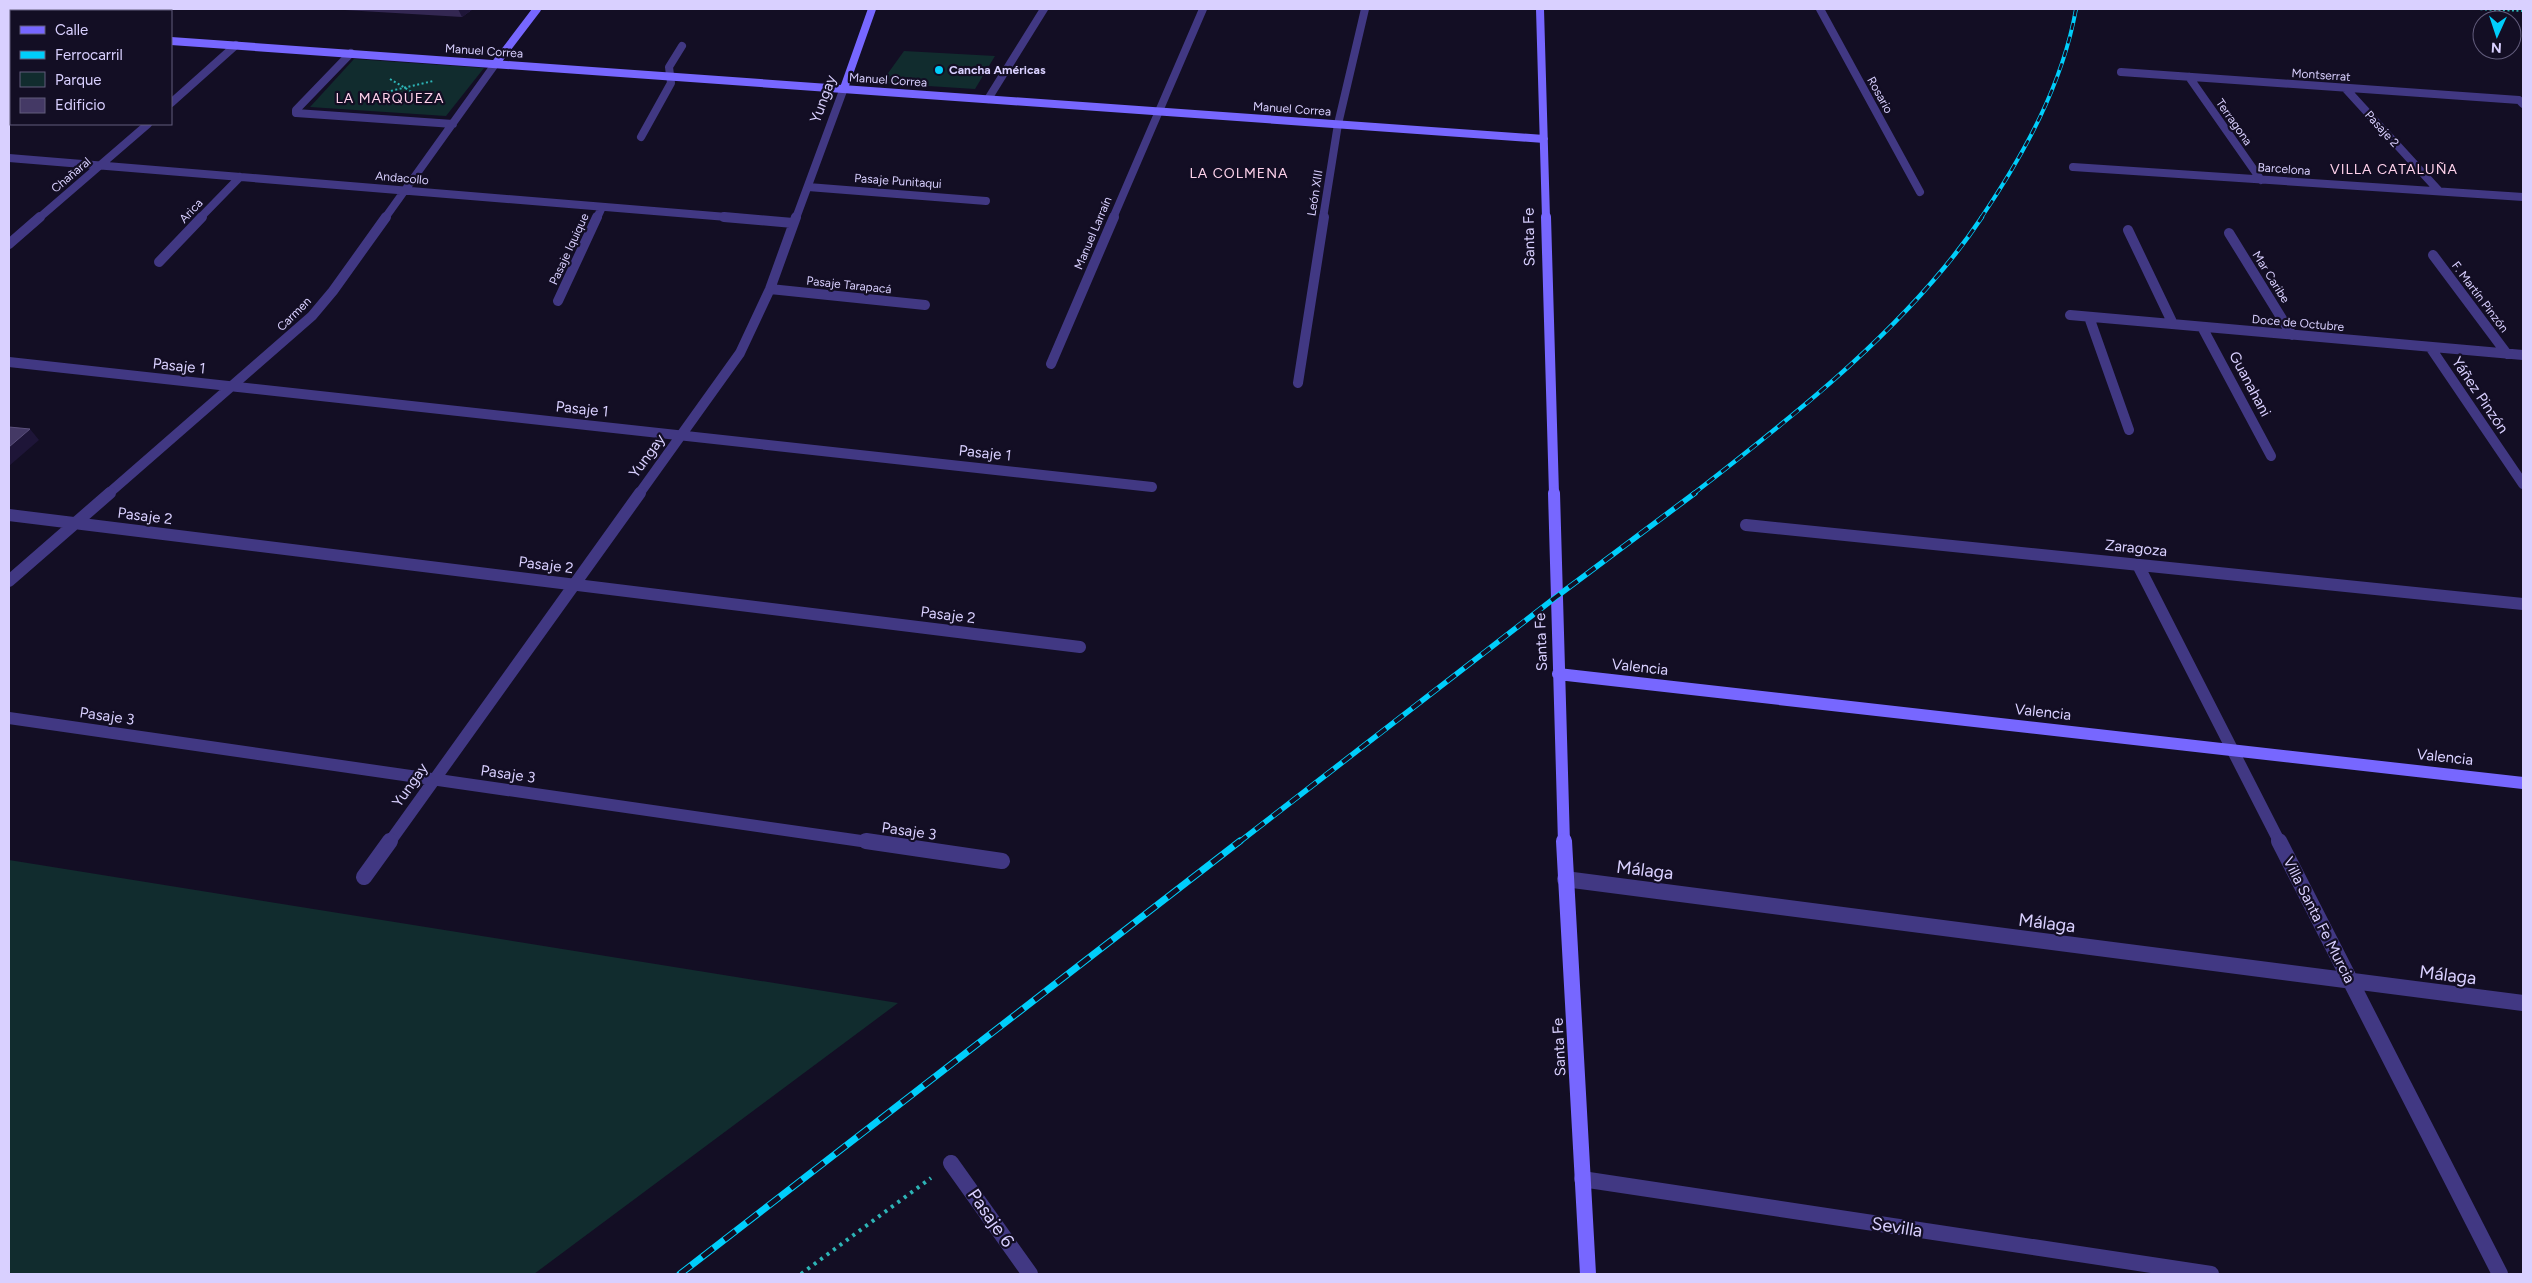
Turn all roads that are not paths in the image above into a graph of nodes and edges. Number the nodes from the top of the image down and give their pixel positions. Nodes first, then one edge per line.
1 (537, 9) edge
2 (872, 9) edge
3 (1044, 9) edge
4 (1203, 9) edge
5 (1365, 9) edge
6 (1540, 9) edge
7 (1820, 9) edge
8 (172, 41) edge
9 (236, 45) junction
10 (682, 46) dead end
11 (351, 53) junction
12 (496, 63) junction
13 (2121, 72) dead end
14 (668, 76) junction
15 (2189, 77) junction
16 (844, 88) junction
17 (2345, 88) junction
18 (988, 99) junction
19 (172, 102) edge
20 (2521, 102) edge
21 (1159, 111) junction
22 (453, 124) junction
23 (1338, 124) junction
24 (147, 125) edge
25 (641, 137) dead end
26 (1544, 139) junction
27 (9, 158) edge
28 (101, 166) junction
29 (2073, 167) dead end
30 (240, 177) junction
31 (2261, 180) junction
32 (808, 187) junction
33 (406, 190) junction
34 (2439, 191) junction
35 (1920, 192) dead end
36 (2523, 197) edge
37 (986, 201) dead end
38 (602, 207) junction
39 (793, 223) junction
40 (2128, 230) dead end
41 (2229, 233) dead end
42 (9, 244) edge
43 (2433, 255) dead end
44 (159, 262) dead end
45 (770, 289) junction
46 (558, 301) dead end
47 (925, 305) dead end
48 (2070, 315) dead end
49 (2089, 317) junction
50 (2173, 324) junction
51 (2202, 327) junction
52 (2292, 335) junction
53 (2430, 347) junction
54 (2507, 354) junction
55 (2523, 355) edge
56 (9, 362) edge
57 (1051, 364) dead end
58 (1298, 383) dead end
59 (233, 387) junction
60 (2129, 430) dead end
61 (682, 435) junction
62 (2271, 456) dead end
63 (2522, 484) edge
64 (1152, 486) dead end
65 (9, 515) edge
66 (76, 524) junction
67 (1746, 525) dead end
68 (2138, 565) junction
69 (9, 581) edge
70 (574, 585) junction
71 (2523, 604) edge
72 (1080, 647) dead end
73 (1558, 674) junction
74 (9, 718) edge
75 (2232, 750) junction
76 (433, 779) junction
77 (2523, 782) edge
78 (1002, 861) dead end
79 (364, 877) dead end
80 (1565, 879) junction
81 (2350, 981) junction
82 (2523, 1003) edge
83 (951, 1163) road end
84 (1582, 1179) junction
85 (1030, 1274) edge
86 (1588, 1274) edge
87 (2211, 1274) edge
88 (2500, 1274) edge

1 - 12 street, Carmen
2 - 16 street, Yungay
3 - 18 street
4 - 21 street, Manuel Larraín
5 - 23 street, León XIII
6 - 26 street, Santa Fe
7 - 35 street, Rosario
8 - 9 street, Manuel Correa
9 - 11 street, Manuel Correa
9 - 19 street
10 - 14 street
11 - 12 street, Manuel Correa
11 - 22 street
12 - 14 street, Manuel Correa
12 - 22 street, Carmen
13 - 15 street, Montserrat
14 - 16 street, Manuel Correa
14 - 25 street
15 - 17 street, Montserrat
15 - 31 street, Terragona
16 - 18 street, Manuel Correa
16 - 32 street, Yungay
17 - 20 street, Montserrat
17 - 34 street, Pasaje 2
18 - 21 street, Manuel Correa
21 - 23 street, Manuel Correa
21 - 57 street, Manuel Larraín
22 - 33 street, Carmen
23 - 26 street, Manuel Correa
23 - 58 street, León XIII
24 - 28 street, Chañaral
26 - 73 street, Santa Fe
27 - 28 street, Andacollo
28 - 30 street, Andacollo
28 - 42 street, Chañaral
29 - 31 street, Barcelona
30 - 33 street, Andacollo
30 - 44 street, Arica
31 - 34 street, Barcelona
32 - 37 street, Pasaje Punitaqui
32 - 39 street, Yungay
33 - 38 street, Andacollo
33 - 59 street, Carmen
34 - 36 street, Barcelona
38 - 39 street, Andacollo
38 - 46 street, Pasaje Iquique
39 - 45 street, Yungay
40 - 50 street
41 - 52 street, Mar Caribe
43 - 54 street, F. Martín Pinzón
45 - 47 street, Pasaje Tarapacá
45 - 61 street, Yungay
48 - 49 street, Doce de Octubre
49 - 50 street, Doce de Octubre
49 - 60 street
50 - 51 street, Doce de Octubre
51 - 52 street, Doce de Octubre
51 - 62 street, Guanahani
52 - 53 street, Doce de Octubre
53 - 54 street, Doce de Octubre
53 - 63 street, Yáñez Pinzón
54 - 55 street, Doce de Octubre
56 - 59 street, Pasaje 1
59 - 61 street, Pasaje 1
59 - 66 street, Carmen
61 - 64 street, Pasaje 1
61 - 70 street, Yungay
65 - 66 street, Pasaje 2
66 - 69 street, Carmen
66 - 70 street, Pasaje 2
67 - 68 street, Zaragoza
68 - 71 street, Zaragoza
68 - 75 street, Villa Santa Fe Murcia
70 - 72 street, Pasaje 2
70 - 76 street, Yungay
73 - 75 street, Valencia
73 - 80 street, Santa Fe
74 - 76 street, Pasaje 3
75 - 77 street, Valencia
75 - 81 street, Villa Santa Fe Murcia
76 - 78 street, Pasaje 3
76 - 79 street, Yungay
80 - 81 street, Málaga
80 - 84 street, Santa Fe
81 - 82 street, Málaga
81 - 88 street, Villa Santa Fe Murcia
83 - 85 street, Pasaje 6
84 - 86 street, Santa Fe
84 - 87 street, Sevilla

